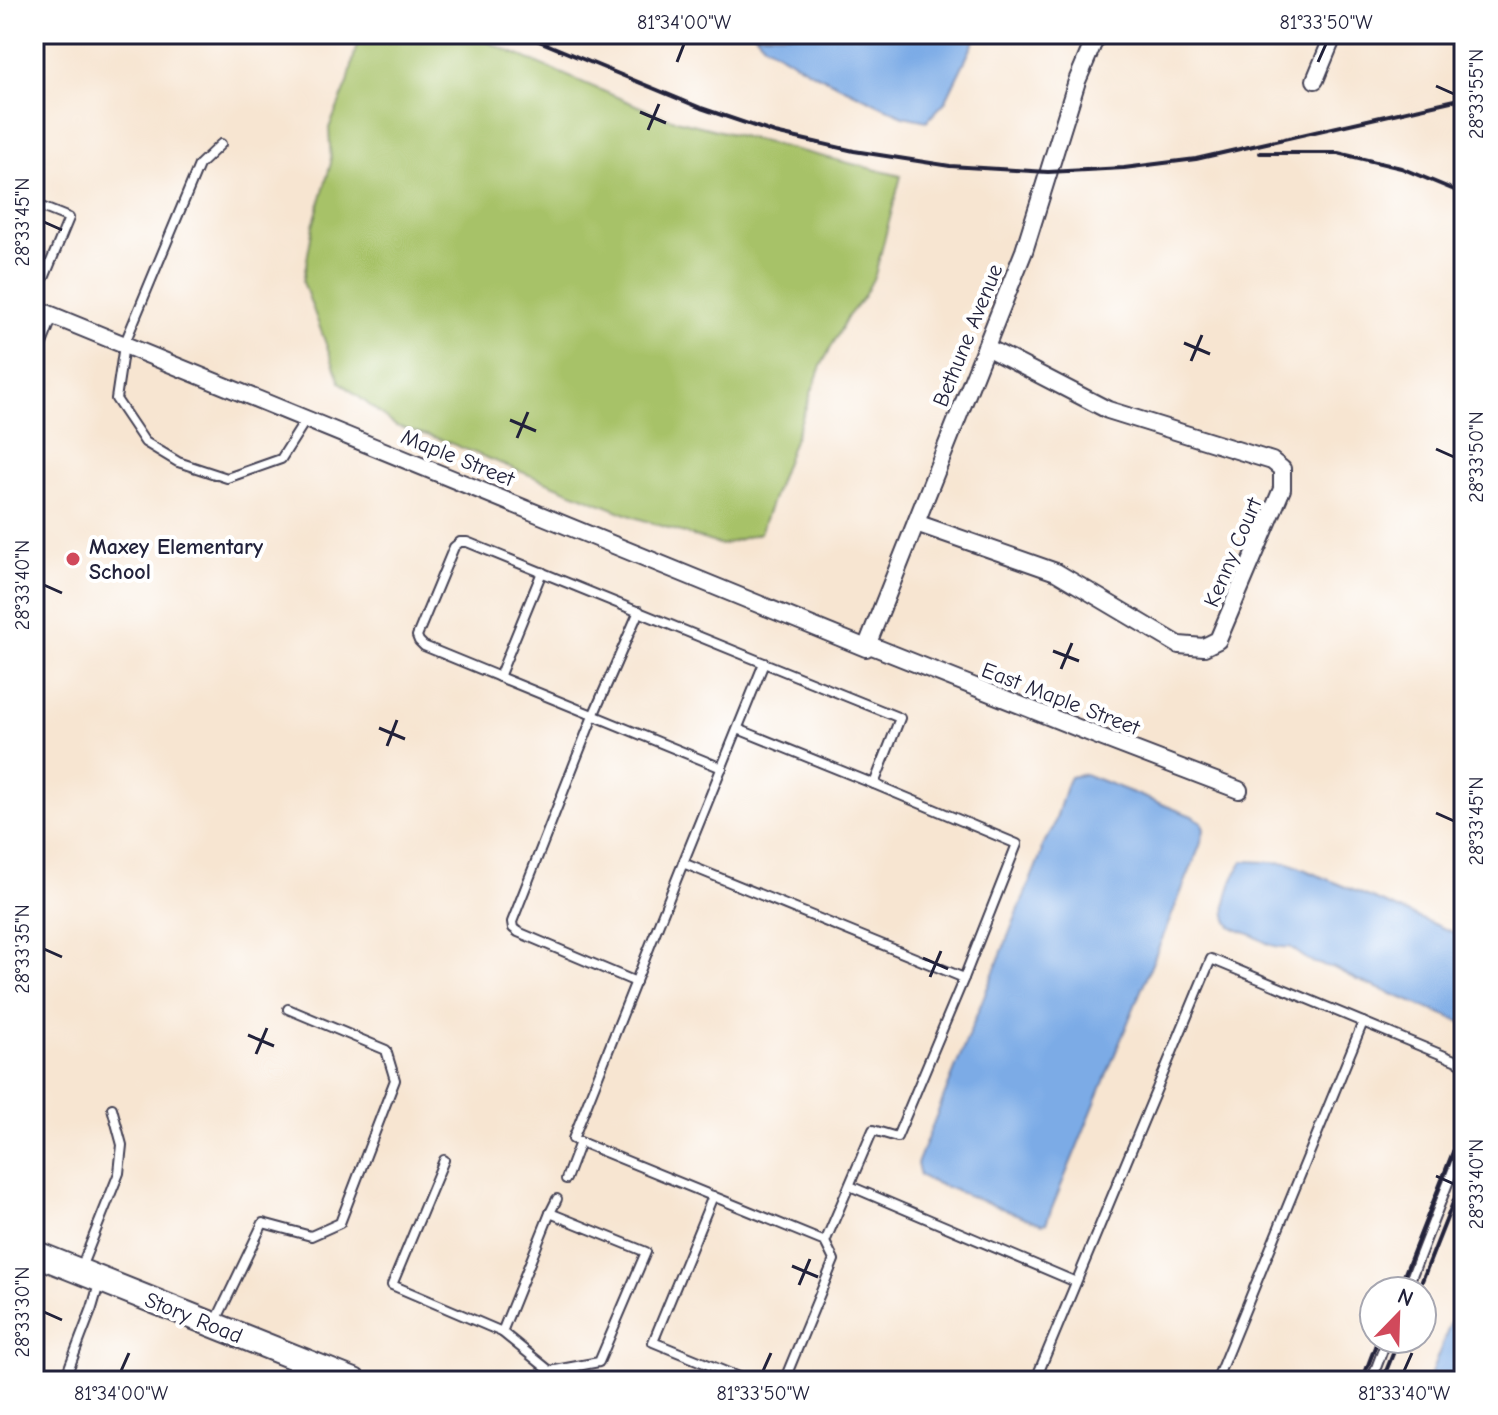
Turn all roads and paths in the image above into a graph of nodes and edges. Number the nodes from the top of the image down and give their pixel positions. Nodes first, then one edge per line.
1 (1097, 34) edge
2 (1334, 34) edge
3 (1315, 80) dead end
4 (221, 144) dead end
5 (34, 204) edge
6 (34, 294) edge
7 (34, 308) edge
8 (53, 316) junction
9 (124, 345) junction
10 (986, 347) junction
11 (34, 364) edge
12 (307, 418) junction
13 (916, 523) junction
14 (542, 572) junction
15 (639, 611) junction
16 (866, 646) junction
17 (764, 663) junction
18 (499, 677) junction
19 (593, 716) junction
20 (738, 729) junction
21 (722, 768) junction
22 (874, 784) junction
23 (1239, 790) dead end
24 (683, 863) junction
25 (964, 978) junction
26 (636, 982) junction
27 (288, 1009) dead end
28 (1363, 1022) junction
29 (1464, 1064) edge
30 (112, 1108) dead end
31 (580, 1142) junction
32 (1464, 1142) edge
33 (444, 1160) dead end
34 (566, 1179) dead end
35 (850, 1186) junction
36 (713, 1196) junction
37 (557, 1199) dead end
38 (550, 1213) junction
39 (825, 1242) junction
40 (34, 1253) edge
41 (90, 1275) junction
42 (1412, 1275) edge
43 (1076, 1282) junction
44 (214, 1325) junction
45 (502, 1332) junction
46 (1381, 1355) edge
47 (550, 1371) junction
48 (64, 1381) edge
49 (354, 1381) edge
50 (546, 1381) edge
51 (748, 1381) edge
52 (784, 1381) edge
53 (1035, 1381) edge
54 (1216, 1381) edge
55 (1371, 1381) edge

1 - 10 street, Bethune Avenue
2 - 3 street
4 - 9 lane
5 - 6 lane
7 - 8 street, Maple Street
8 - 9 street, Maple Street
8 - 11 lane
9 - 12 street, Maple Street
9 - 12 lane
10 - 13 street, Bethune Avenue
10 - 13 street, Kenny Court
12 - 16 street, Maple Street
13 - 16 street, Bethune Avenue
14 - 15 lane
14 - 18 lane
14 - 18 lane
15 - 17 lane
15 - 19 lane
16 - 23 street, East Maple Street
17 - 20 lane
17 - 22 lane
18 - 19 lane
19 - 21 lane
19 - 26 lane
20 - 21 lane
20 - 22 lane
21 - 24 lane
22 - 25 lane
24 - 25 lane
24 - 26 lane
25 - 35 lane
26 - 31 lane
27 - 44 lane
28 - 29 lane
28 - 43 lane
28 - 54 lane
30 - 41 lane
31 - 34 lane
31 - 36 lane
32 - 42 lane
33 - 45 lane
35 - 39 lane
35 - 43 lane
36 - 39 lane
36 - 51 lane
37 - 38 lane
38 - 45 lane
38 - 47 lane
39 - 52 lane
40 - 41 street, Story Road
41 - 44 street, Story Road
41 - 48 lane
43 - 53 lane
44 - 49 street, Story Road
45 - 47 lane
46 - 55 lane
47 - 50 lane

